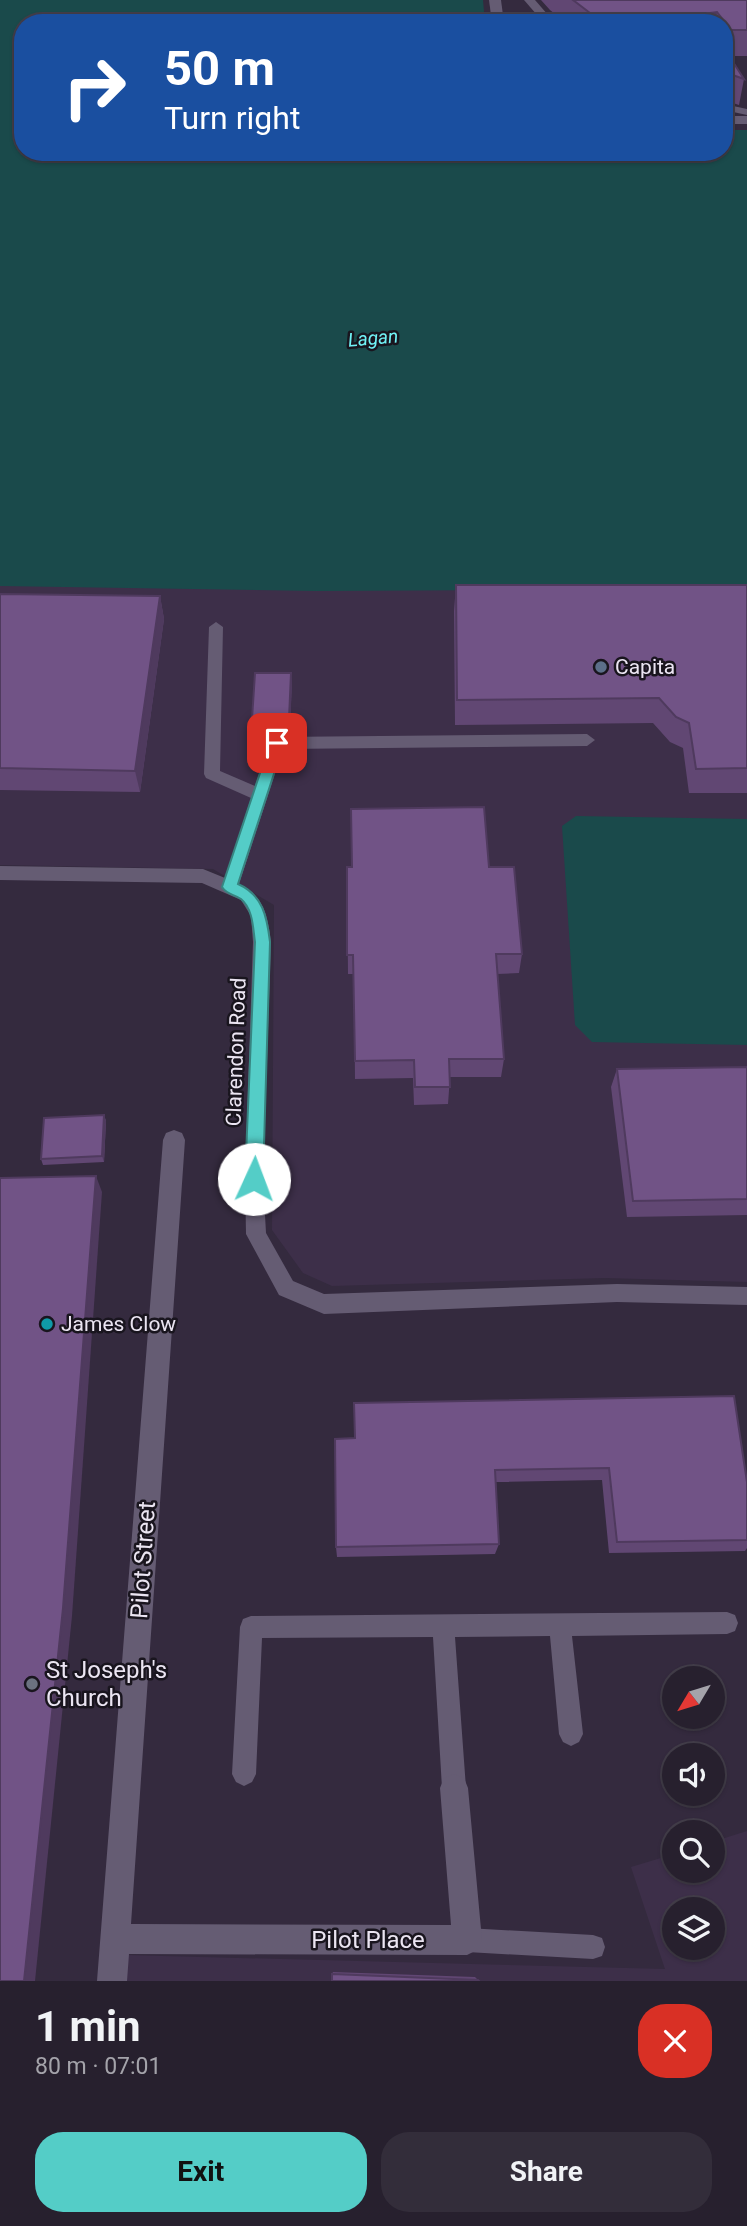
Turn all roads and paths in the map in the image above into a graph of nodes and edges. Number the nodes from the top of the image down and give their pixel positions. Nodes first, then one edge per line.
1 (529, 0) edge
2 (542, 14) edge
3 (216, 627) dead end
4 (587, 740) dead end
5 (260, 795) junction
6 (0, 873) edge
7 (230, 887) junction
8 (174, 1140) dead end
9 (747, 1296) edge
10 (727, 1623) dead end
11 (443, 1626) junction
12 (560, 1627) junction
13 (571, 1734) dead end
14 (244, 1774) dead end
15 (454, 1788) joint
16 (116, 1939) junction
17 (467, 1940) junction
18 (593, 1947) dead end
19 (112, 1981) edge

1 - 2 lane
3 - 5 lane
4 - 5 lane
5 - 7 lane
6 - 7 lane, Clarendon Road
7 - 9 lane, Clarendon Road
8 - 16 street, Pilot Street
10 - 12 lane
11 - 12 lane
11 - 14 lane
11 - 15 lane
12 - 13 lane
15 - 17 street
16 - 17 street, Pilot Place
16 - 19 street, Pilot Street
17 - 18 lane

